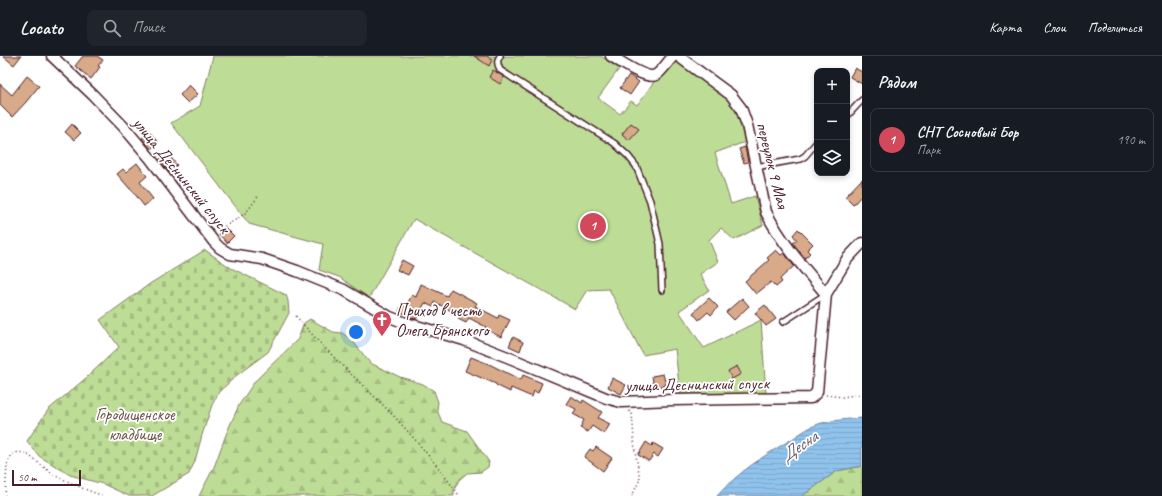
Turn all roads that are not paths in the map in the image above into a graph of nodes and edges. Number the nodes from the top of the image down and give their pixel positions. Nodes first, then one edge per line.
1 (52, 56) edge
2 (500, 56) edge
3 (611, 56) edge
4 (673, 56) edge
5 (678, 56) edge
6 (862, 100) edge
7 (850, 114) edge
8 (814, 146) edge
9 (756, 167) junction
10 (862, 243) edge
11 (662, 290) dead end
12 (826, 294) junction
13 (783, 322) dead end

1 - 12 street, улица Деснинский спуск
2 - 11 lane
3 - 4 street
5 - 9 street, переулок 9 Мая
6 - 7 lane
8 - 9 lane
9 - 12 street, переулок 9 Мая
10 - 12 street
12 - 13 lane

